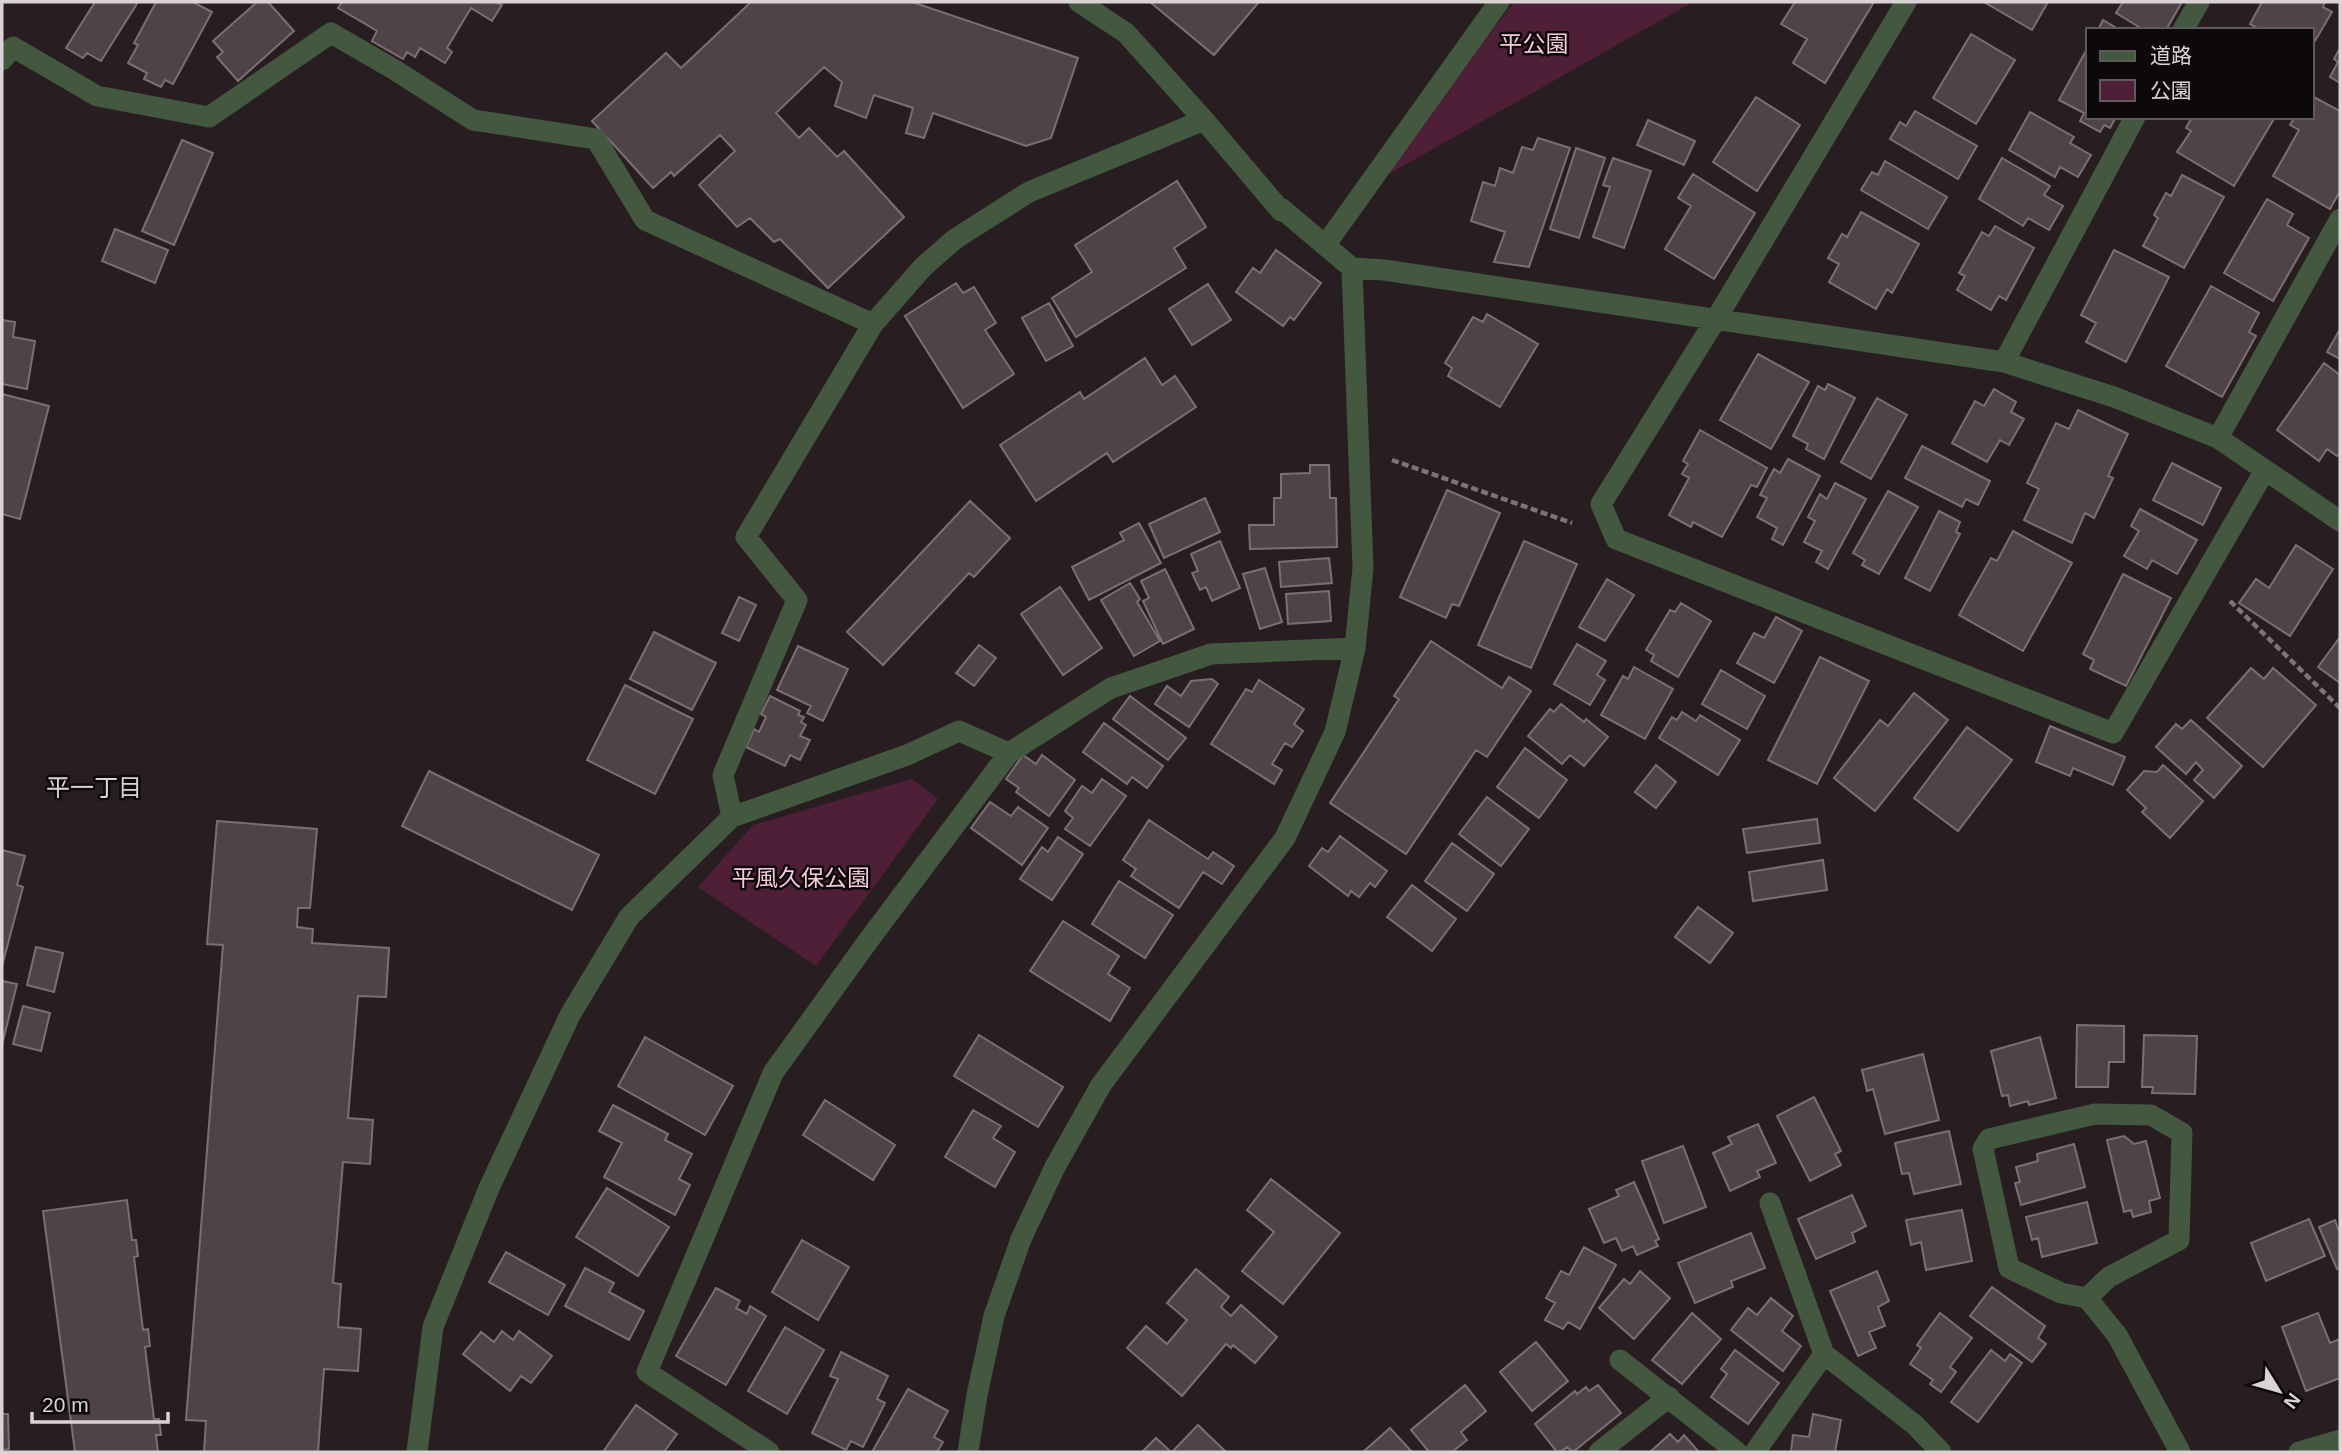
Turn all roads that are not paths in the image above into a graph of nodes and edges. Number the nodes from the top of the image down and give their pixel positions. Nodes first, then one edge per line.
1 (1079, 2) edge
2 (1499, 2) edge
3 (1906, 2) edge
4 (2199, 2) edge
5 (2184, 28) edge
6 (8, 54) edge
7 (2134, 119) edge
8 (1204, 120) junction
9 (2340, 219) edge
10 (1326, 244) junction
11 (1352, 268) junction
12 (1716, 319) junction
13 (873, 324) junction
14 (2004, 362) junction
15 (2218, 438) junction
16 (2265, 470) junction
17 (2340, 521) edge
18 (1355, 648) junction
19 (1009, 753) junction
20 (732, 817) junction
21 (1770, 1203) dead end
22 (2087, 1298) junction
23 (1824, 1354) junction
24 (1620, 1360) dead end
25 (1669, 1397) junction
26 (2340, 1440) edge
27 (417, 1452) edge
28 (769, 1452) edge
29 (968, 1452) edge
30 (1600, 1452) edge
31 (1737, 1452) edge
32 (1755, 1452) edge
33 (1941, 1452) edge
34 (2180, 1452) edge
35 (2299, 1452) edge

1 - 8 street
2 - 10 street
3 - 12 street
4 - 5 street
6 - 13 street
7 - 14 street
8 - 10 street
8 - 13 street
9 - 15 street
10 - 11 street
11 - 12 street
11 - 18 street
12 - 14 street
12 - 16 street
13 - 20 street
14 - 15 street
15 - 16 street
16 - 17 street
18 - 19 street
18 - 29 street
19 - 20 street
19 - 28 street
20 - 27 street
21 - 23 street
22 - 22 street
22 - 34 street
23 - 32 street
23 - 33 street
24 - 25 street
25 - 30 street
25 - 31 street
26 - 35 street

